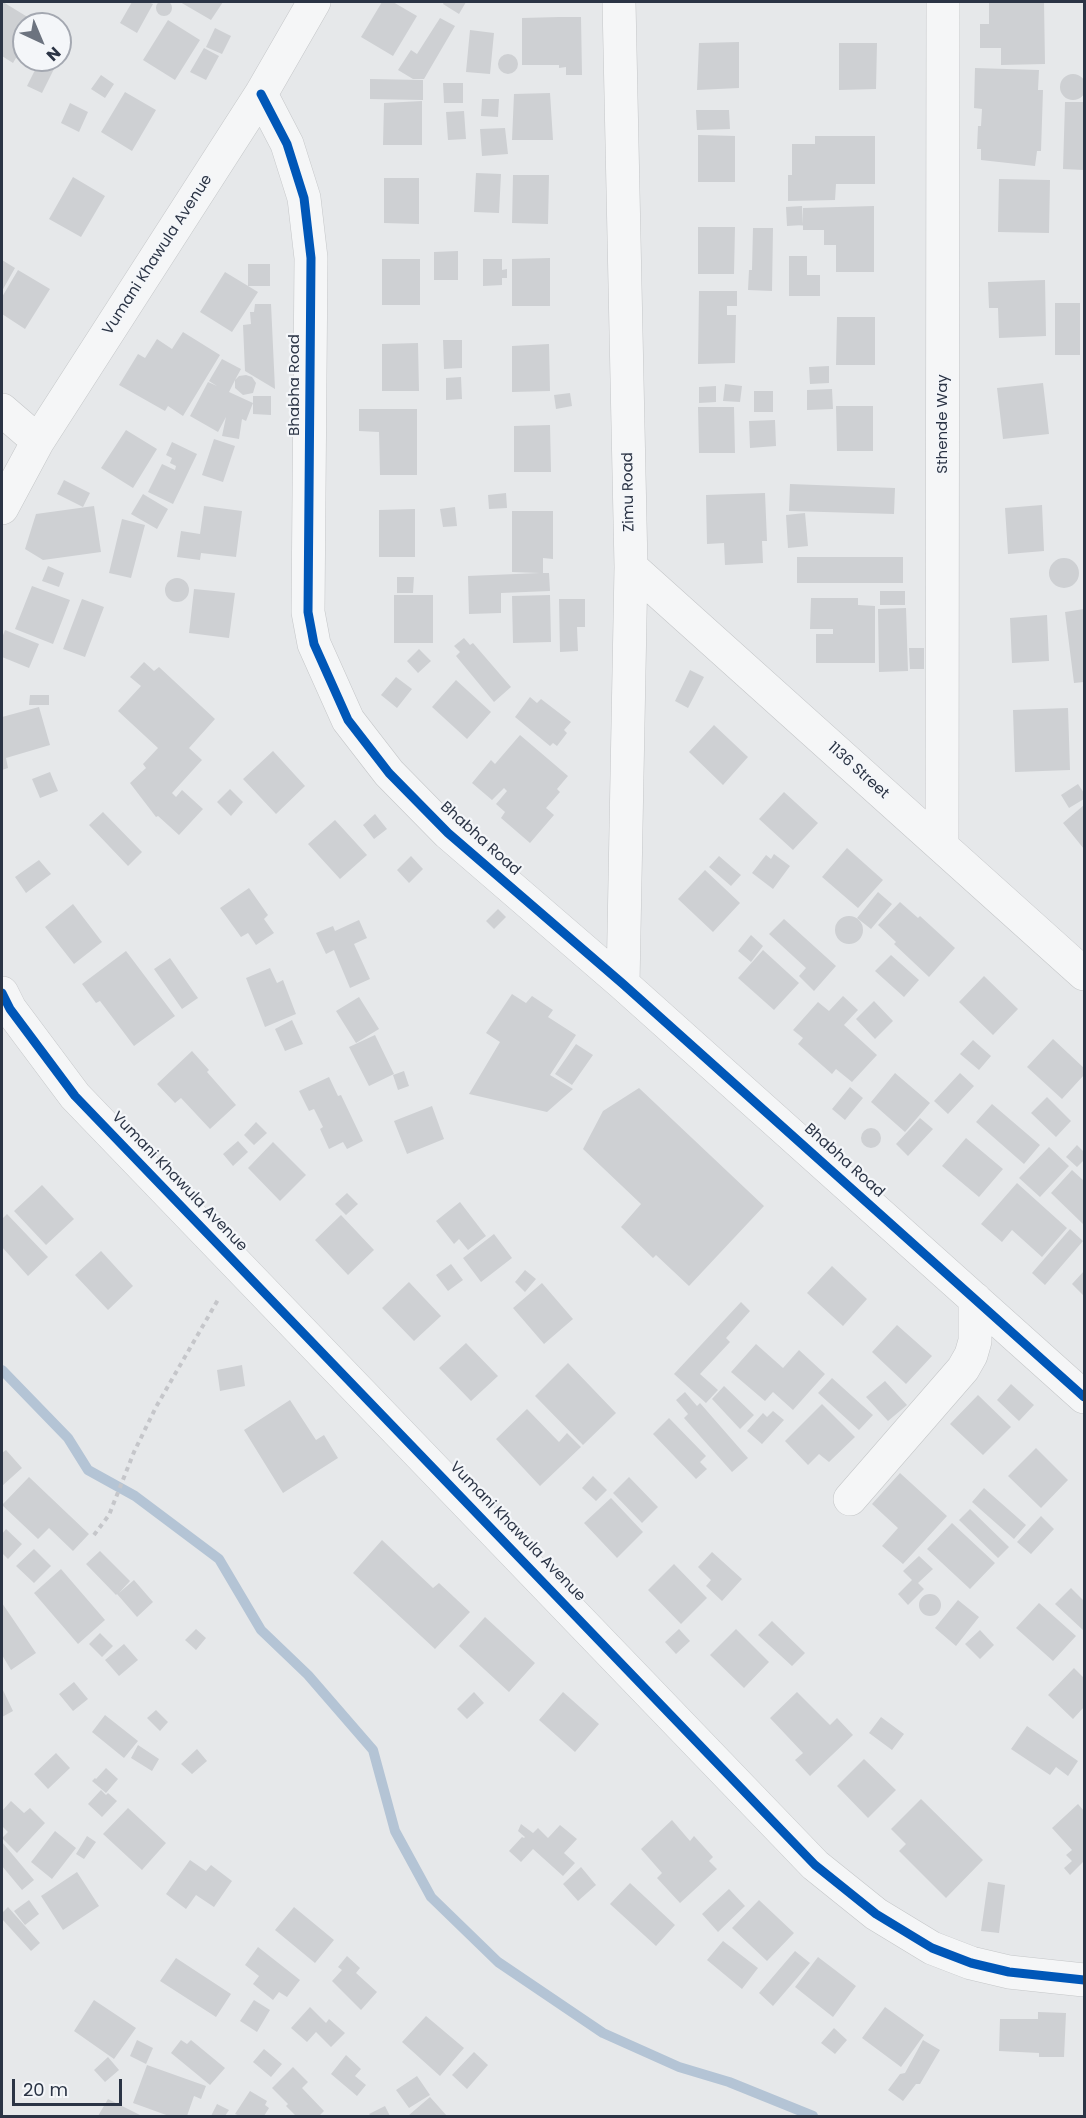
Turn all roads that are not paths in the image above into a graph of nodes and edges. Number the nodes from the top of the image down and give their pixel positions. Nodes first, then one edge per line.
1 (314, 2) edge
2 (619, 2) edge
3 (943, 2) edge
4 (261, 94) junction
5 (2, 410) edge
6 (38, 441) junction
7 (2, 508) edge
8 (631, 567) junction
9 (942, 846) junction
10 (1084, 974) edge
11 (623, 984) junction
12 (2, 993) edge
13 (975, 1299) junction
14 (1084, 1397) edge
15 (850, 1499) dead end
16 (1084, 1980) edge

1 - 4 street, Vumani Khawula Avenue
2 - 8 street, Zimu Road
3 - 9 street, Sthende Way
4 - 6 street, Vumani Khawula Avenue
4 - 11 street, Bhabha Road
5 - 6 street
6 - 7 street, Vumani Khawula Avenue
8 - 9 street, 1136 Street
8 - 11 street, Zimu Road
9 - 10 street, 1136 Street
11 - 13 street, Bhabha Road
12 - 16 street, Vumani Khawula Avenue
13 - 14 street, Bhabha Road
13 - 15 street

